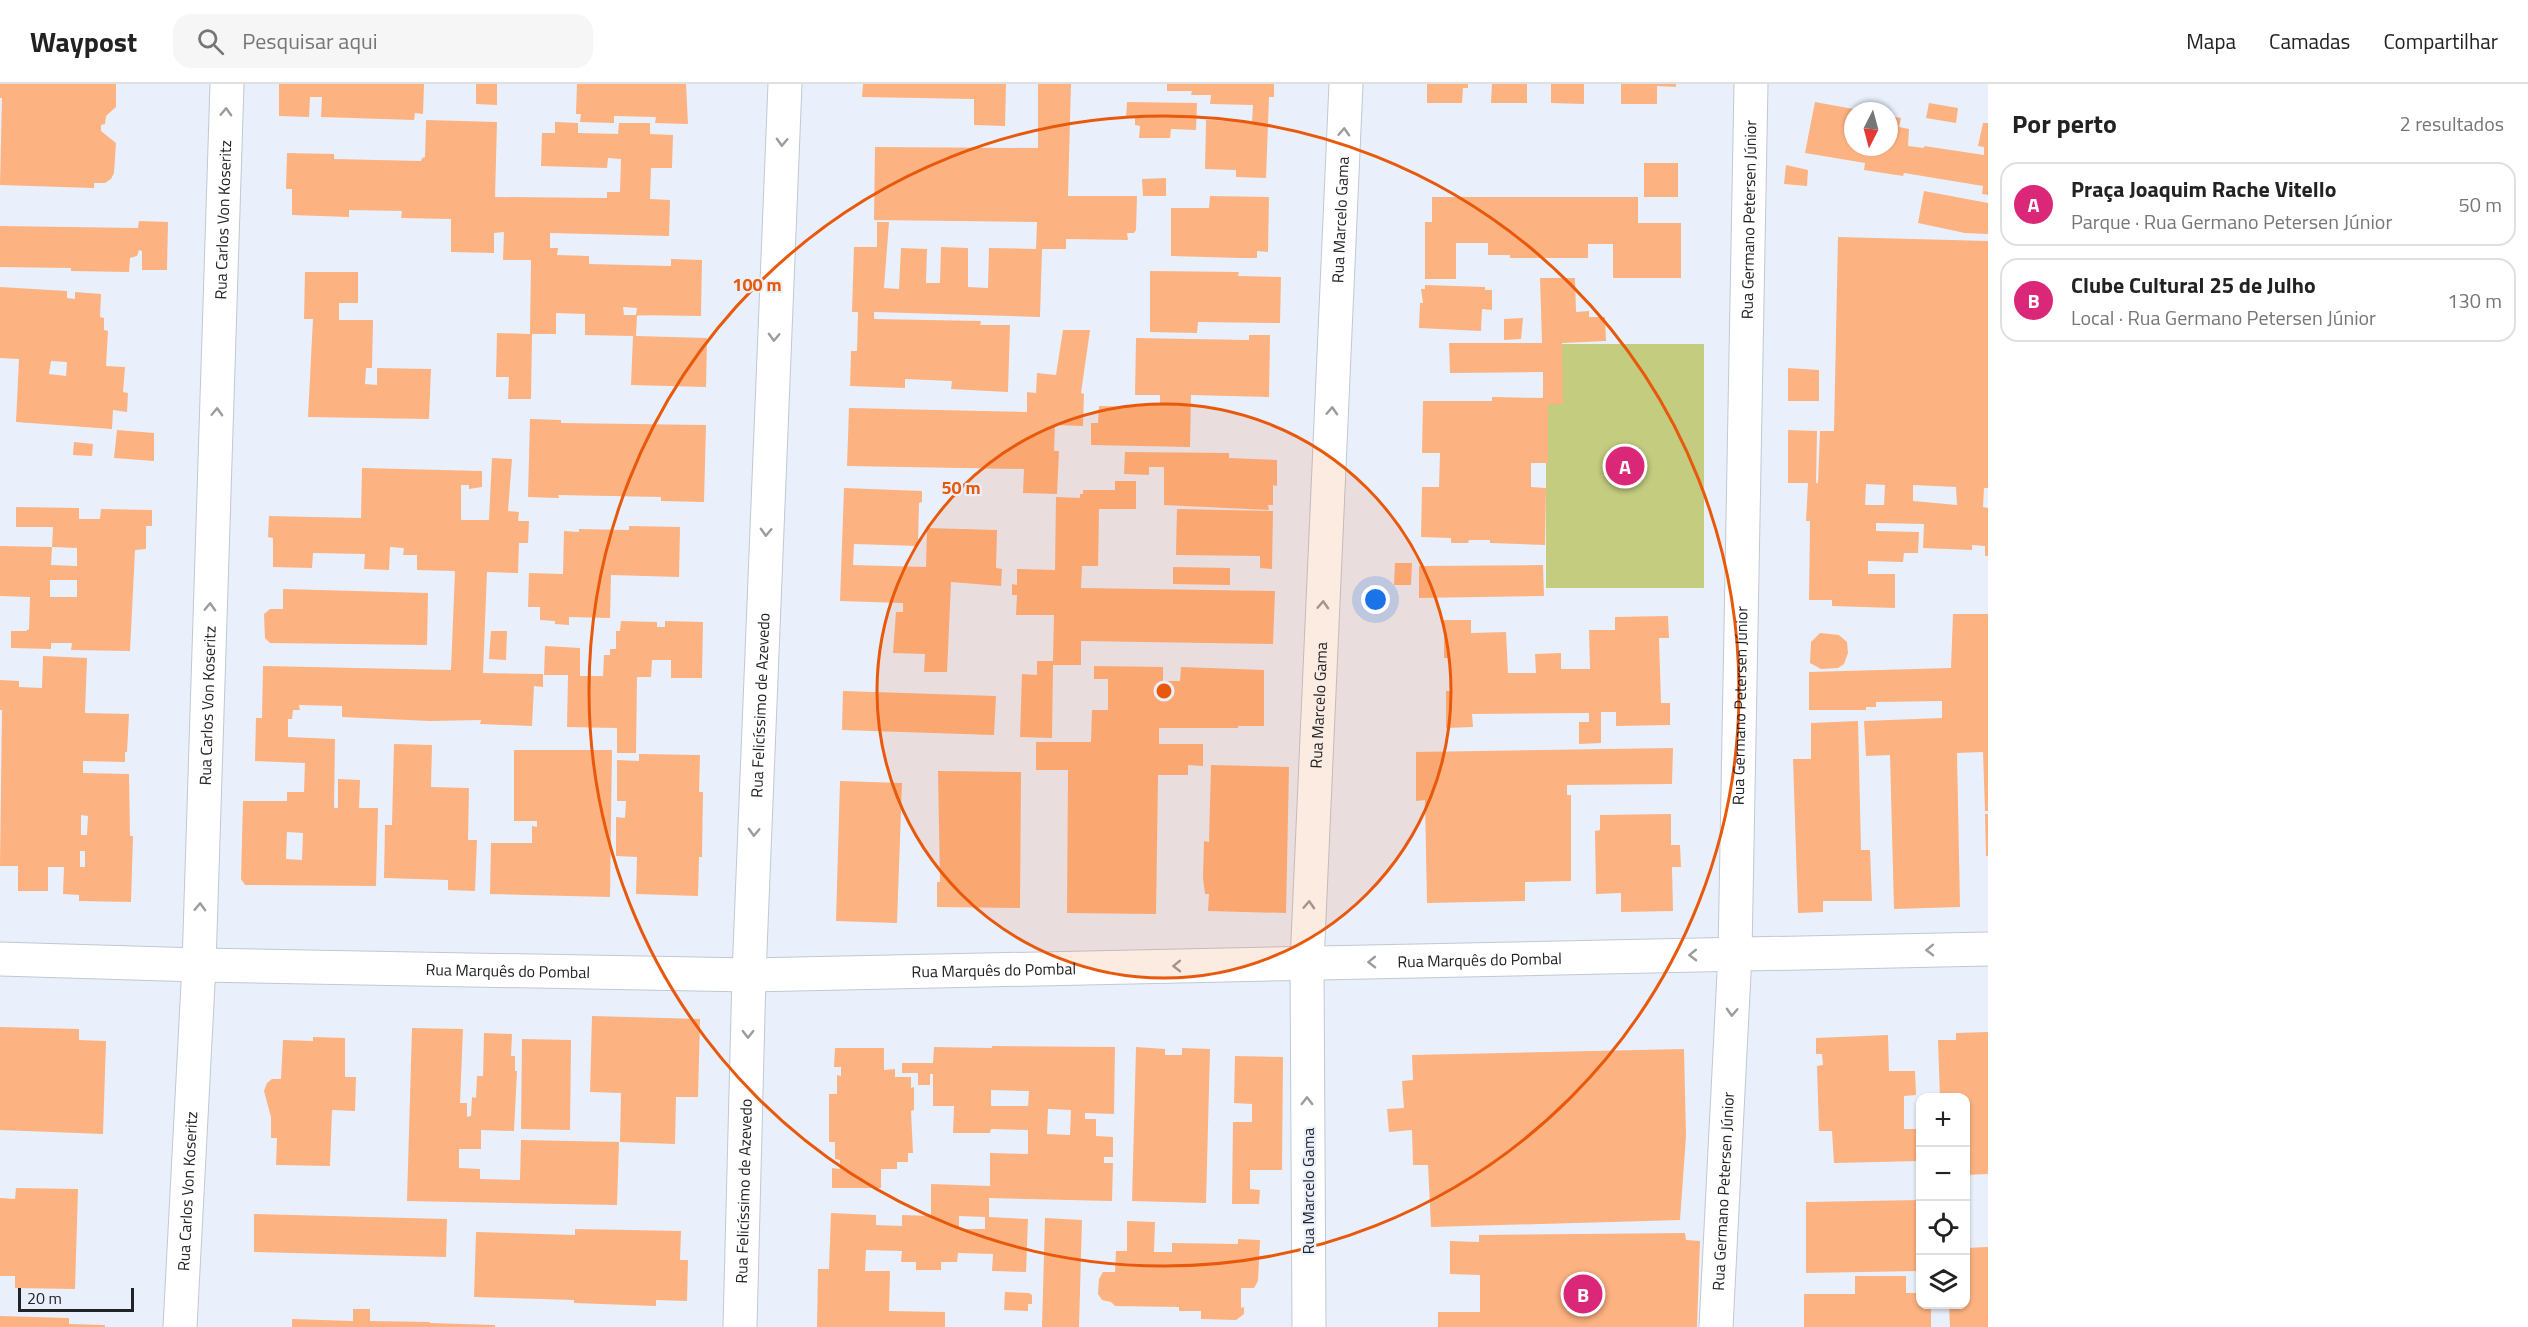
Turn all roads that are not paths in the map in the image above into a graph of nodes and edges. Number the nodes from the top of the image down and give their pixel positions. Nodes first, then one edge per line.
1 (227, 84) edge
2 (785, 84) edge
3 (1346, 84) edge
4 (1751, 84) edge
5 (1988, 949) edge
6 (1735, 954) junction
7 (0, 959) edge
8 (1307, 963) junction
9 (198, 966) junction
10 (749, 975) junction
11 (180, 1327) edge
12 (740, 1327) edge
13 (1309, 1327) edge
14 (1716, 1327) edge

9 -> 1 street, Rua Carlos Von Koseritz
2 -> 10 street, Rua Felicíssimo de Azevedo
8 -> 3 street, Rua Marcelo Gama
4 - 6 street, Rua Germano Petersen Júnior
5 -> 6 street, Rua Marquês do Pombal
6 -> 8 street, Rua Marquês do Pombal
6 -> 14 street, Rua Germano Petersen Júnior
7 - 9 street, Rua Marquês do Pombal
8 -> 10 street, Rua Marquês do Pombal
13 -> 8 street, Rua Marcelo Gama
9 - 10 street, Rua Marquês do Pombal
9 - 11 street, Rua Carlos Von Koseritz
10 -> 12 street, Rua Felicíssimo de Azevedo

